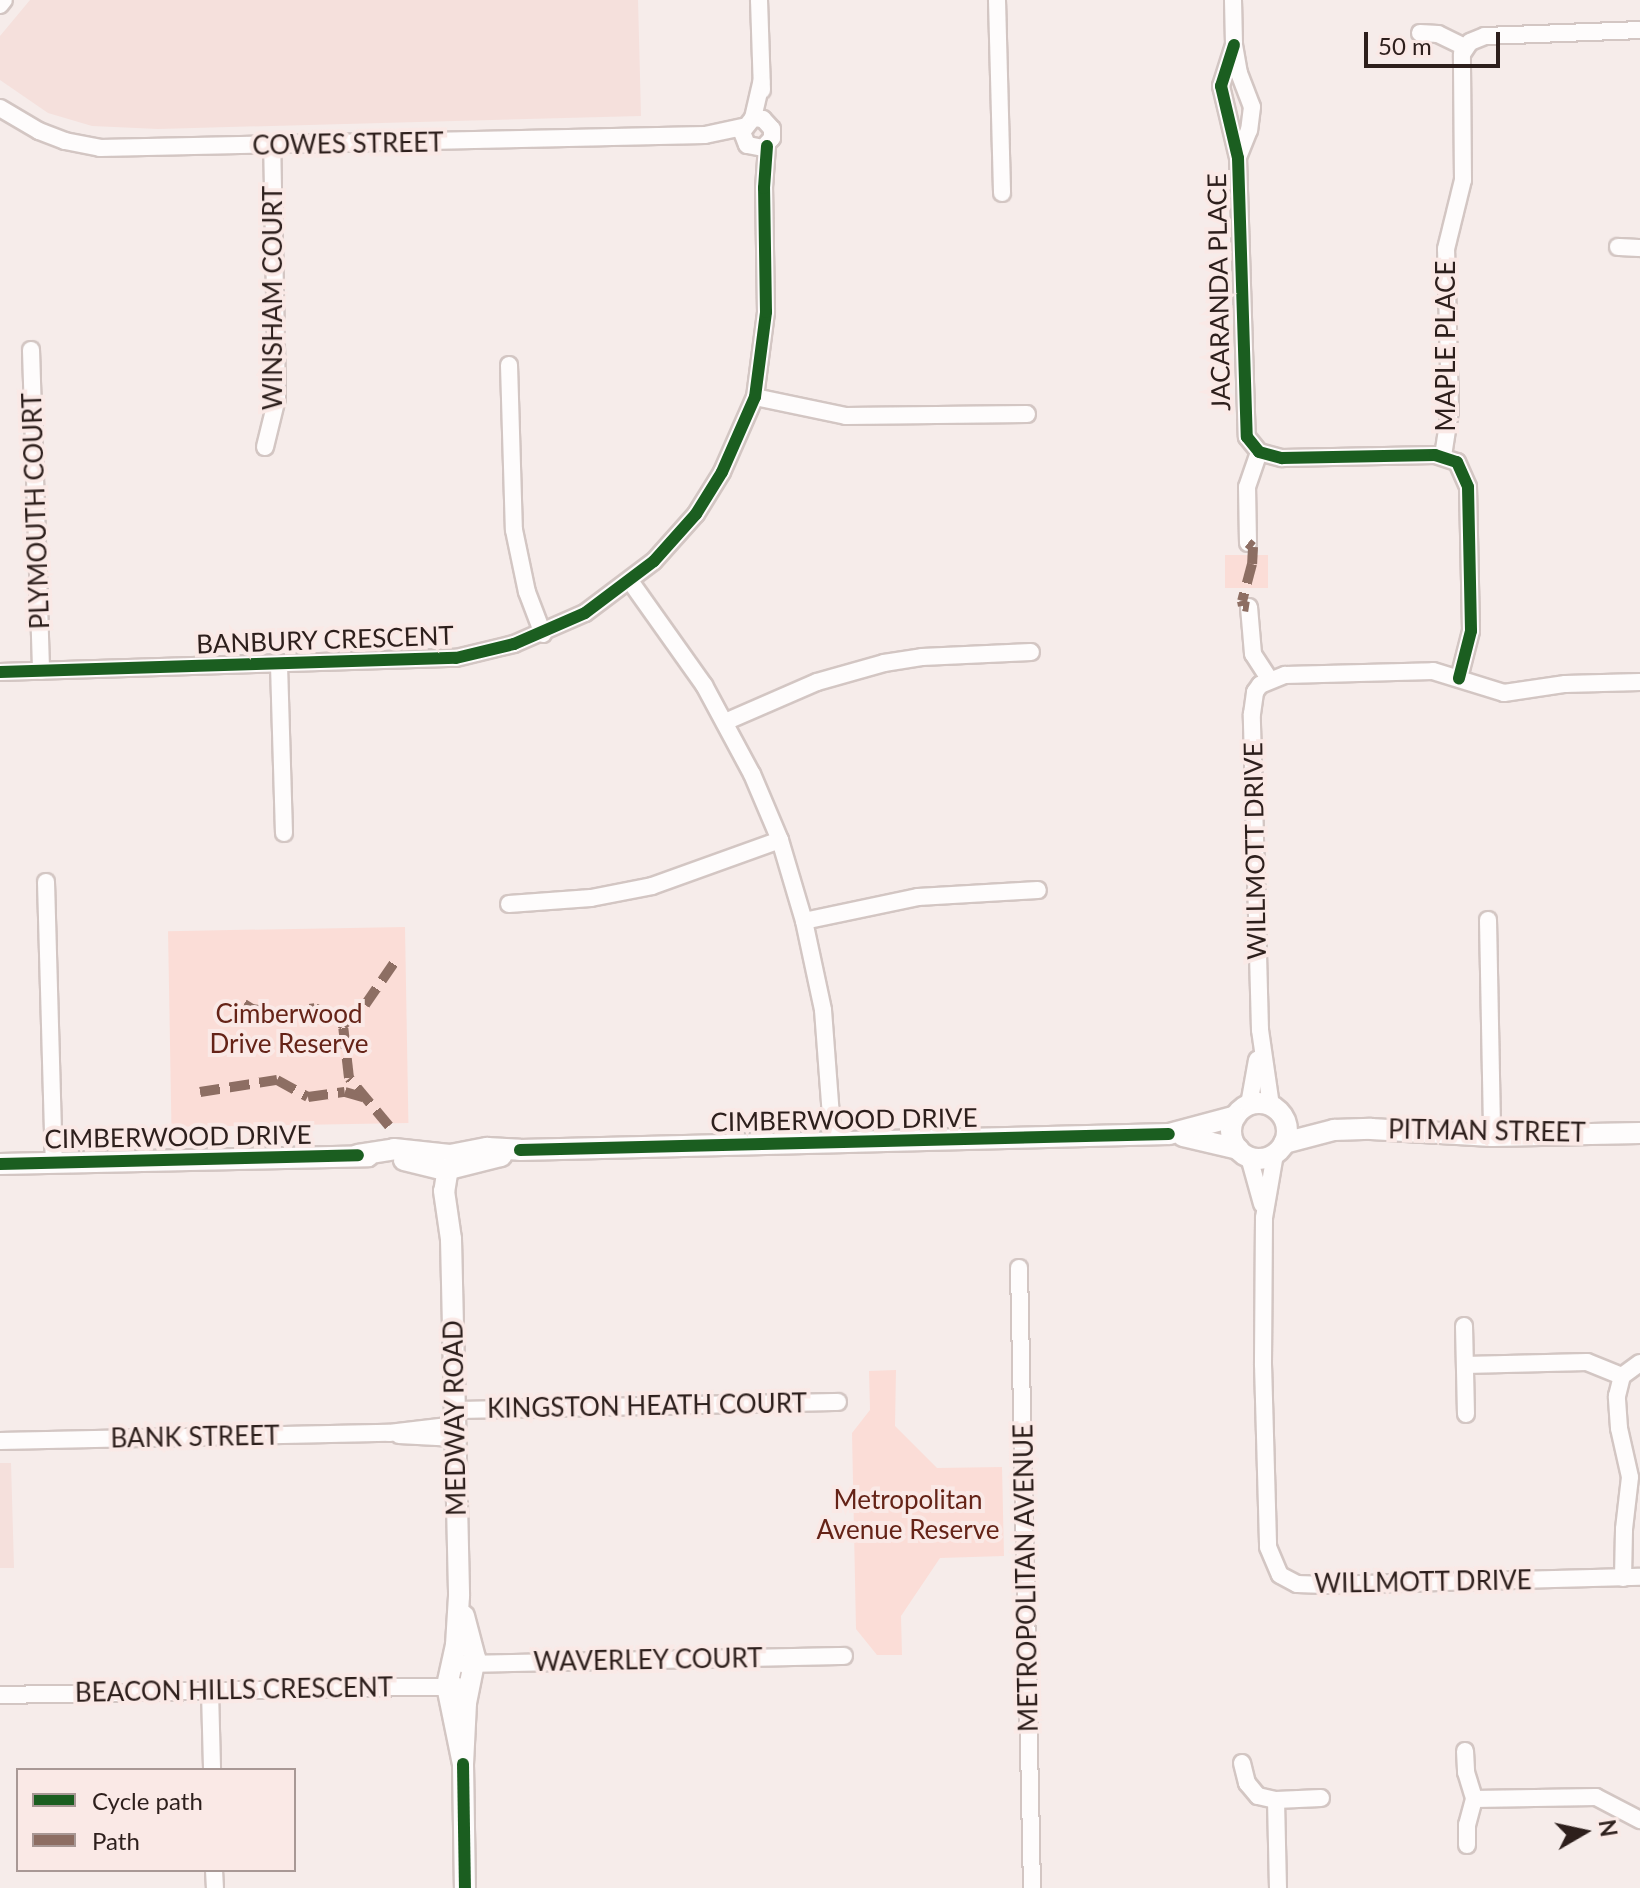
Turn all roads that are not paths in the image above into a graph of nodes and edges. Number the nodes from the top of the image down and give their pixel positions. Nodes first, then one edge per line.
1 (4, 0) edge
2 (759, 0) edge
3 (997, 0) edge
4 (1233, 0) edge
5 (0, 5) edge
6 (1640, 30) edge
7 (1420, 33) dead end
8 (1234, 45) junction
9 (1465, 47) junction
10 (0, 108) edge
11 (755, 134) junction
12 (272, 147) junction
13 (1238, 158) junction
14 (1002, 193) dead end
15 (1618, 247) dead end
16 (1640, 248) edge
17 (31, 350) dead end
18 (509, 365) dead end
19 (755, 397) junction
20 (1027, 414) dead end
21 (265, 447) dead end
22 (1259, 452) junction
23 (1443, 456) junction
24 (1248, 543) dead end
25 (630, 581) junction
26 (1249, 607) dead end
27 (543, 634) junction
28 (1031, 652) dead end
29 (279, 665) junction
30 (41, 671) junction
31 (0, 672) edge
32 (1459, 678) junction
33 (1269, 679) junction
34 (1640, 682) edge
35 (725, 722) junction
36 (284, 833) dead end
37 (780, 840) junction
38 (46, 882) dead end
39 (1038, 890) dead end
40 (509, 904) dead end
41 (1488, 920) dead end
42 (804, 921) junction
43 (1260, 1030) junction
44 (1243, 1110) junction
45 (1277, 1112) junction
46 (1334, 1130) junction
47 (1640, 1133) edge
48 (1169, 1134) junction
49 (1492, 1136) junction
50 (833, 1142) junction
51 (1280, 1148) junction
52 (1244, 1153) junction
53 (54, 1162) junction
54 (0, 1164) edge
55 (450, 1165) junction
56 (1264, 1218) junction
57 (1019, 1268) dead end
58 (1464, 1326) dead end
59 (1640, 1363) edge
60 (1465, 1365) junction
61 (1622, 1376) junction
62 (838, 1402) dead end
63 (1466, 1414) dead end
64 (455, 1424) junction
65 (0, 1441) edge
66 (1631, 1578) edge
67 (459, 1596) junction
68 (844, 1656) dead end
69 (452, 1664) junction
70 (474, 1664) junction
71 (447, 1686) junction
72 (469, 1686) junction
73 (210, 1691) junction
74 (0, 1695) edge
75 (1465, 1751) dead end
76 (1242, 1763) dead end
77 (463, 1764) junction
78 (212, 1768) edge
79 (1321, 1798) dead end
80 (1474, 1799) junction
81 (1276, 1800) junction
82 (1640, 1820) edge
83 (1467, 1845) dead end
84 (465, 1888) edge
85 (1032, 1888) edge
86 (1278, 1888) edge

1 - 5 street
2 - 11 street, BANBURY CRESCENT
3 - 14 street
4 - 8 street, JACARANDA PLACE
6 - 9 street
7 - 9 street
8 - 13 street, JACARANDA PLACE
8 - 13 street, JACARANDA PLACE
9 - 23 street, MAPLE PLACE
10 - 12 street, COWES STREET
11 - 12 street, COWES STREET
11 - 19 street, BANBURY CRESCENT
12 - 21 street, WINSHAM COURT
13 - 22 street, JACARANDA PLACE
15 - 16 street
17 - 30 street, PLYMOUTH COURT
18 - 27 street
19 - 20 street
19 - 25 street, BANBURY CRESCENT
22 - 23 street
22 - 24 street
23 - 32 street
25 - 27 street, BANBURY CRESCENT
25 - 35 street
26 - 33 street
27 - 29 street, BANBURY CRESCENT
28 - 35 street
29 - 30 street, BANBURY CRESCENT
29 - 36 street
30 - 31 street, BANBURY CRESCENT
32 - 33 street
32 - 34 street
33 - 43 street, WILLMOTT DRIVE
35 - 37 street
37 - 40 street
37 - 42 street
38 - 53 street
39 - 42 street
41 - 49 street
42 - 50 street
43 - 44 street, WILLMOTT DRIVE
43 - 45 street, WILLMOTT DRIVE
44 - 45 street
44 - 48 street, CIMBERWOOD DRIVE
44 - 52 street
45 - 46 street, PITMAN STREET
45 - 51 street
46 - 49 street, PITMAN STREET
46 - 51 street, PITMAN STREET
47 - 49 street, PITMAN STREET
48 - 50 street, CIMBERWOOD DRIVE
48 - 52 street, CIMBERWOOD DRIVE
50 - 55 street, CIMBERWOOD DRIVE
51 - 52 street
51 - 56 street, WILLMOTT DRIVE
52 - 56 street, WILLMOTT DRIVE
53 - 54 street, CIMBERWOOD DRIVE
53 - 55 street, CIMBERWOOD DRIVE
55 - 64 street, MEDWAY ROAD
56 - 66 street, WILLMOTT DRIVE
57 - 85 street, METROPOLITAN AVENUE
58 - 60 street
59 - 61 street
60 - 61 street
60 - 63 street
61 - 66 street
62 - 64 street, KINGSTON HEATH COURT
64 - 65 street, BANK STREET
64 - 67 street, MEDWAY ROAD
67 - 69 street, MEDWAY ROAD
67 - 70 street, MEDWAY ROAD
68 - 70 street, WAVERLEY COURT
69 - 70 street, WAVERLEY COURT
69 - 71 street, MEDWAY ROAD
70 - 72 street, MEDWAY ROAD
71 - 72 street, BEACON HILLS CRESCENT
71 - 73 street, BEACON HILLS CRESCENT
71 - 77 street, MEDWAY ROAD
72 - 77 street, MEDWAY ROAD
73 - 74 street, BEACON HILLS CRESCENT
73 - 78 street
75 - 80 street
76 - 81 street
77 - 84 street, MEDWAY ROAD
79 - 81 street
80 - 82 street
80 - 83 street
81 - 86 street

